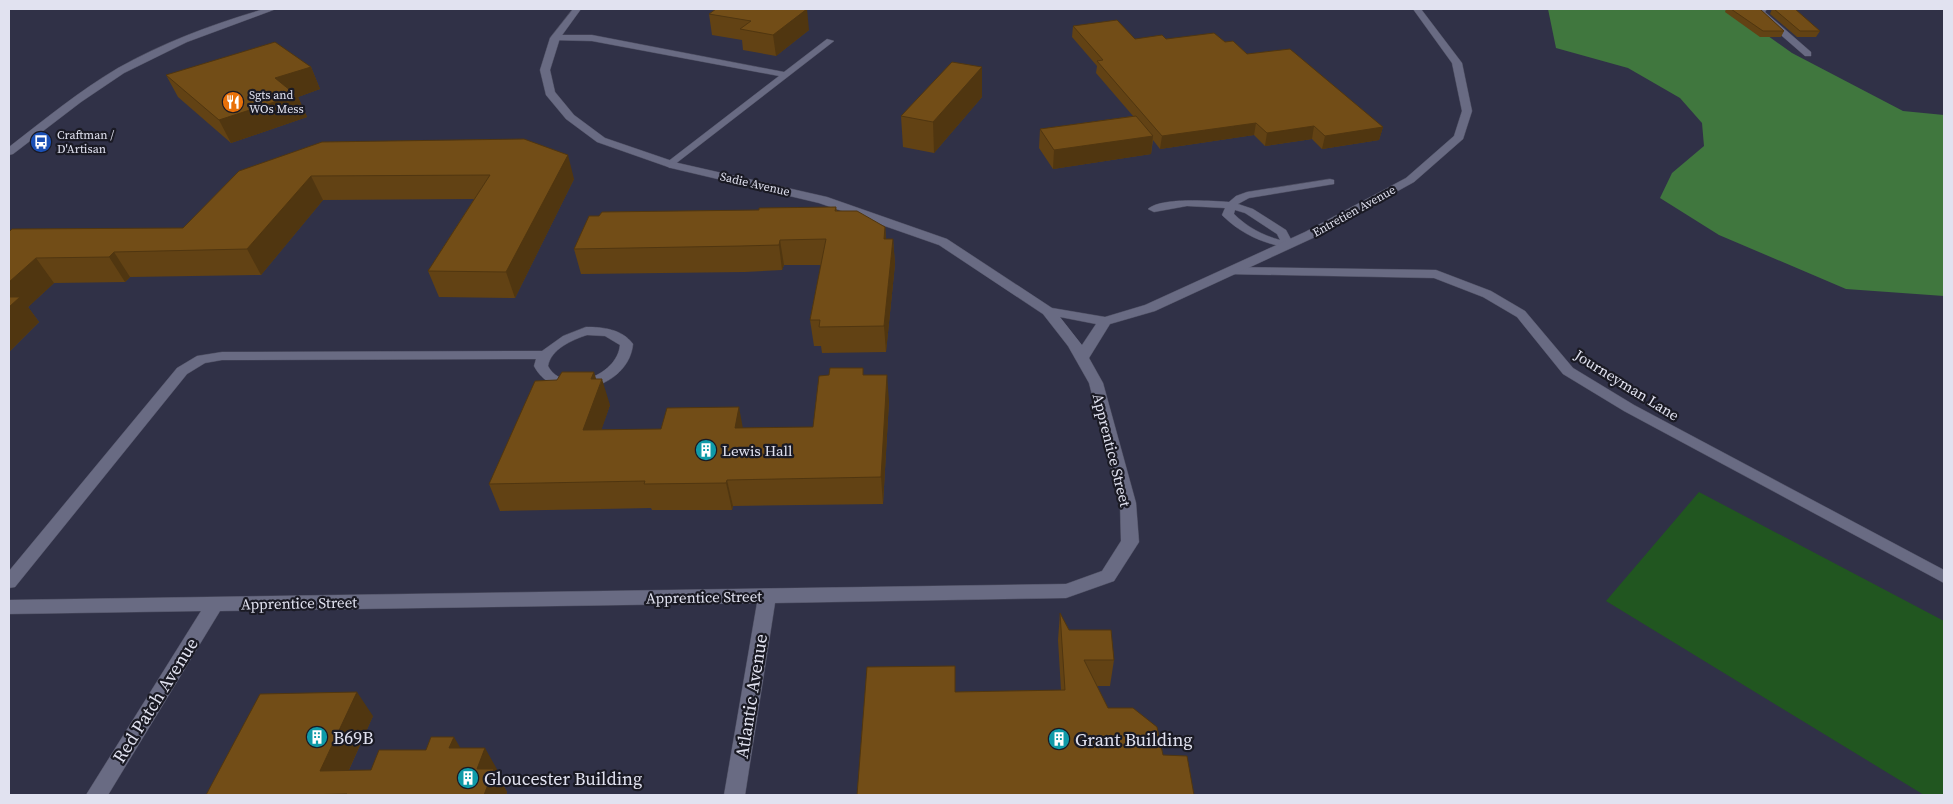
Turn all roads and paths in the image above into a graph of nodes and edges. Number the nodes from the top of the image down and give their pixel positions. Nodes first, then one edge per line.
1 (272, 9) edge
2 (577, 9) edge
3 (1417, 9) edge
4 (1763, 9) edge
5 (555, 38) junction
6 (830, 41) dead end
7 (1808, 54) dead end
8 (786, 76) junction
9 (9, 152) edge
10 (670, 165) junction
11 (1330, 182) dead end
12 (1230, 205) junction
13 (1154, 209) dead end
14 (1288, 245) junction
15 (1230, 271) junction
16 (1048, 311) junction
17 (1105, 321) junction
18 (545, 355) junction
19 (1082, 358) junction
20 (1944, 577) edge
21 (9, 582) edge
22 (767, 596) junction
23 (215, 604) junction
24 (9, 607) edge
25 (96, 795) edge
26 (734, 795) edge

1 - 9 street
2 - 5 street, Sadie Avenue
3 - 14 street, Entretien Avenue
4 - 7 lane
5 - 8 lane
5 - 10 street, Sadie Avenue
6 - 8 lane
8 - 10 lane
10 - 16 street, Sadie Avenue
11 - 12 lane
12 - 13 lane
12 - 14 lane
12 - 14 lane
14 - 15 street, Entretien Avenue
15 - 17 street, Entretien Avenue
15 - 20 lane, Journeyman Lane
16 - 17 street, Entretien Avenue
16 - 19 street, Apprentice Street
17 - 19 street
18 - 18 lane
18 - 21 lane
19 - 22 street, Apprentice Street
22 - 23 street, Apprentice Street
22 - 26 street, Atlantic Avenue
23 - 24 street, Apprentice Street
23 - 25 street, Red Patch Avenue

